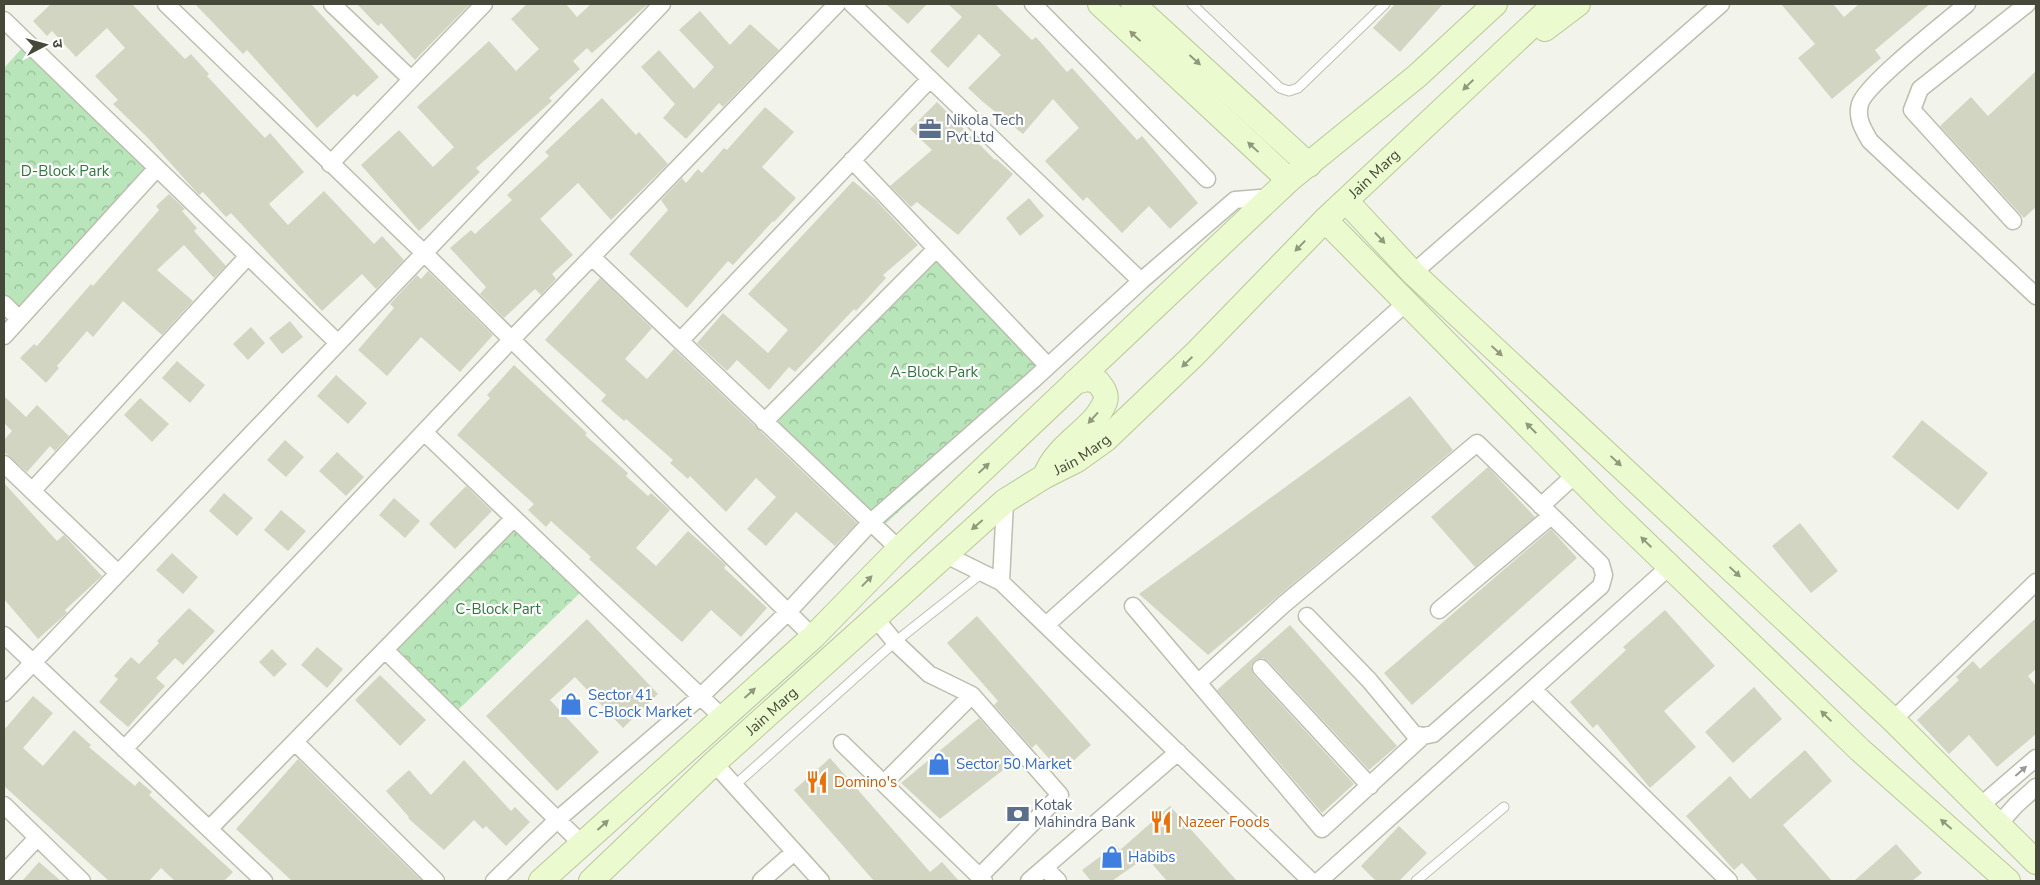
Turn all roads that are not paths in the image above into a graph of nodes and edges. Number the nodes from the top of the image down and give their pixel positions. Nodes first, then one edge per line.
1 (166, 4) edge
2 (332, 4) edge
3 (484, 4) edge
4 (662, 4) edge
5 (837, 4) edge
6 (852, 4) edge
7 (1033, 4) edge
8 (1100, 4) edge
9 (1134, 4) edge
10 (1192, 4) edge
11 (1385, 4) edge
12 (1555, 4) edge
13 (1578, 4) edge
14 (1721, 4) edge
15 (1966, 4) edge
16 (2027, 4) edge
17 (1493, 5) edge
18 (4, 20) edge
19 (1497, 58) junction
20 (411, 79) junction
21 (930, 79) junction
22 (852, 160) junction
23 (330, 164) junction
24 (1310, 165) junction
25 (157, 168) junction
26 (1207, 179) dead end
27 (1281, 189) junction
28 (1347, 202) junction
29 (1325, 220) junction
30 (2013, 221) dead end
31 (936, 249) junction
32 (424, 253) junction
33 (248, 256) junction
34 (592, 256) junction
35 (1413, 273) junction
36 (1141, 281) junction
37 (2036, 296) edge
38 (1407, 302) junction
39 (4, 304) edge
40 (19, 318) junction
41 (4, 336) edge
42 (512, 339) junction
43 (680, 341) junction
44 (338, 343) junction
45 (1048, 366) junction
46 (1075, 382) junction
47 (764, 422) junction
48 (424, 432) junction
49 (4, 464) edge
50 (1576, 474) junction
51 (1045, 476) junction
52 (32, 491) junction
53 (1005, 501) junction
54 (1546, 511) junction
55 (514, 518) junction
56 (871, 522) junction
57 (899, 549) junction
58 (944, 554) junction
59 (1670, 566) junction
60 (118, 573) junction
61 (982, 573) junction
62 (1001, 582) junction
63 (2036, 582) edge
64 (1133, 606) dead end
65 (1439, 610) dead end
66 (788, 612) junction
67 (1307, 616) dead end
68 (875, 618) junction
69 (1046, 626) junction
70 (4, 635) edge
71 (813, 636) junction
72 (894, 642) junction
73 (385, 650) junction
74 (33, 663) junction
75 (1261, 668) dead end
76 (1199, 682) junction
77 (1534, 690) junction
78 (4, 693) edge
79 (972, 695) junction
80 (701, 696) junction
81 (723, 718) junction
82 (1893, 720) junction
83 (1422, 736) junction
84 (295, 742) junction
85 (842, 743) dead end
86 (124, 749) junction
87 (1178, 752) junction
88 (2036, 758) edge
89 (714, 763) junction
90 (884, 783) junction
91 (734, 786) junction
92 (1370, 786) junction
93 (2036, 787) edge
94 (4, 805) edge
95 (1504, 807) dead end
96 (1990, 816) junction
97 (557, 820) junction
98 (209, 829) junction
99 (38, 838) junction
100 (582, 844) junction
101 (1967, 844) junction
102 (793, 853) junction
103 (2036, 862) edge
104 (1045, 868) junction
105 (4, 873) edge
106 (982, 879) edge
107 (82, 881) edge
108 (264, 881) edge
109 (436, 881) edge
110 (494, 881) edge
111 (540, 881) edge
112 (591, 881) edge
113 (762, 881) edge
114 (821, 881) edge
115 (1030, 881) edge
116 (1058, 881) edge
117 (1311, 881) edge
118 (1319, 881) edge
119 (1416, 881) edge
120 (1729, 881) edge
121 (2008, 881) edge

1 - 23 street
2 - 20 street
3 - 20 street
4 - 32 street
5 - 34 street
6 - 21 street
7 - 26 street
27 -> 8 street
9 -> 24 street
10 - 11 lane
12 - 19 street, Jain Marg
13 - 19 street
14 - 35 street
15 - 37 street
16 - 30 street
17 - 24 street, Jain Marg
18 - 25 street
19 -> 28 street, Jain Marg
20 - 23 street
21 - 22 street
21 - 36 street
22 - 31 street
22 - 43 street
23 - 32 street
24 - 27 street, Jain Marg
25 - 33 street
25 - 40 street
27 - 36 street
27 - 46 street, Jain Marg
28 - 29 street, Jain Marg
28 -> 35 street
29 - 38 street
29 -> 51 street, Jain Marg
31 - 45 street
31 - 47 street
32 - 42 street
32 - 44 street
33 - 44 street
33 - 52 street
34 - 42 street
34 - 43 street
35 -> 82 street
36 - 45 street
50 -> 38 street
38 - 69 street
39 - 40 street
40 - 41 street
42 - 48 street
42 - 66 street
43 - 47 street
44 - 60 street
45 - 56 street
46 -> 51 street
57 -> 46 street, Jain Marg
47 - 56 street
48 - 55 street
48 - 86 street
49 - 52 street
50 - 54 street
59 -> 50 street
51 - 53 street, Jain Marg
52 - 60 street
53 -> 58 street, Jain Marg
53 - 62 street
54 - 65 street
54 - 76 street
54 - 83 street
55 - 73 street
55 - 80 street
56 - 57 street
56 - 66 street
71 -> 57 street, Jain Marg
58 - 61 street
58 - 68 street, Jain Marg
59 - 77 street
101 -> 59 street
60 - 74 street
61 - 62 street
61 - 72 lane
62 - 69 street
63 - 82 street
64 - 76 street
66 - 71 street
66 - 80 street
67 - 83 street
68 - 72 street
68 - 89 street, Jain Marg
69 - 87 street
70 - 74 street
81 -> 71 street, Jain Marg
72 - 79 street
72 - 91 lane
73 - 84 street
73 - 97 street
74 - 78 street
74 - 86 street
75 - 92 street
76 - 92 street
77 - 118 street
77 - 120 street
79 - 90 street
79 - 106 street
80 - 81 street
80 - 97 street
100 -> 81 street, Jain Marg
82 - 96 street
83 - 92 street
84 - 98 street
84 - 109 street
85 - 90 street
86 - 98 street
87 - 104 street
87 - 117 street
96 -> 88 street
89 - 91 street
89 - 112 street, Jain Marg
90 - 106 street
91 - 102 street
93 - 96 street
94 - 99 street
95 - 119 lane
96 - 101 street
96 - 103 street
97 - 100 street
97 - 110 street
98 - 108 street
99 - 105 street
99 - 107 street
100 - 111 street, Jain Marg
101 - 121 street
102 - 113 street
102 - 114 street
104 - 115 street
104 - 116 street

